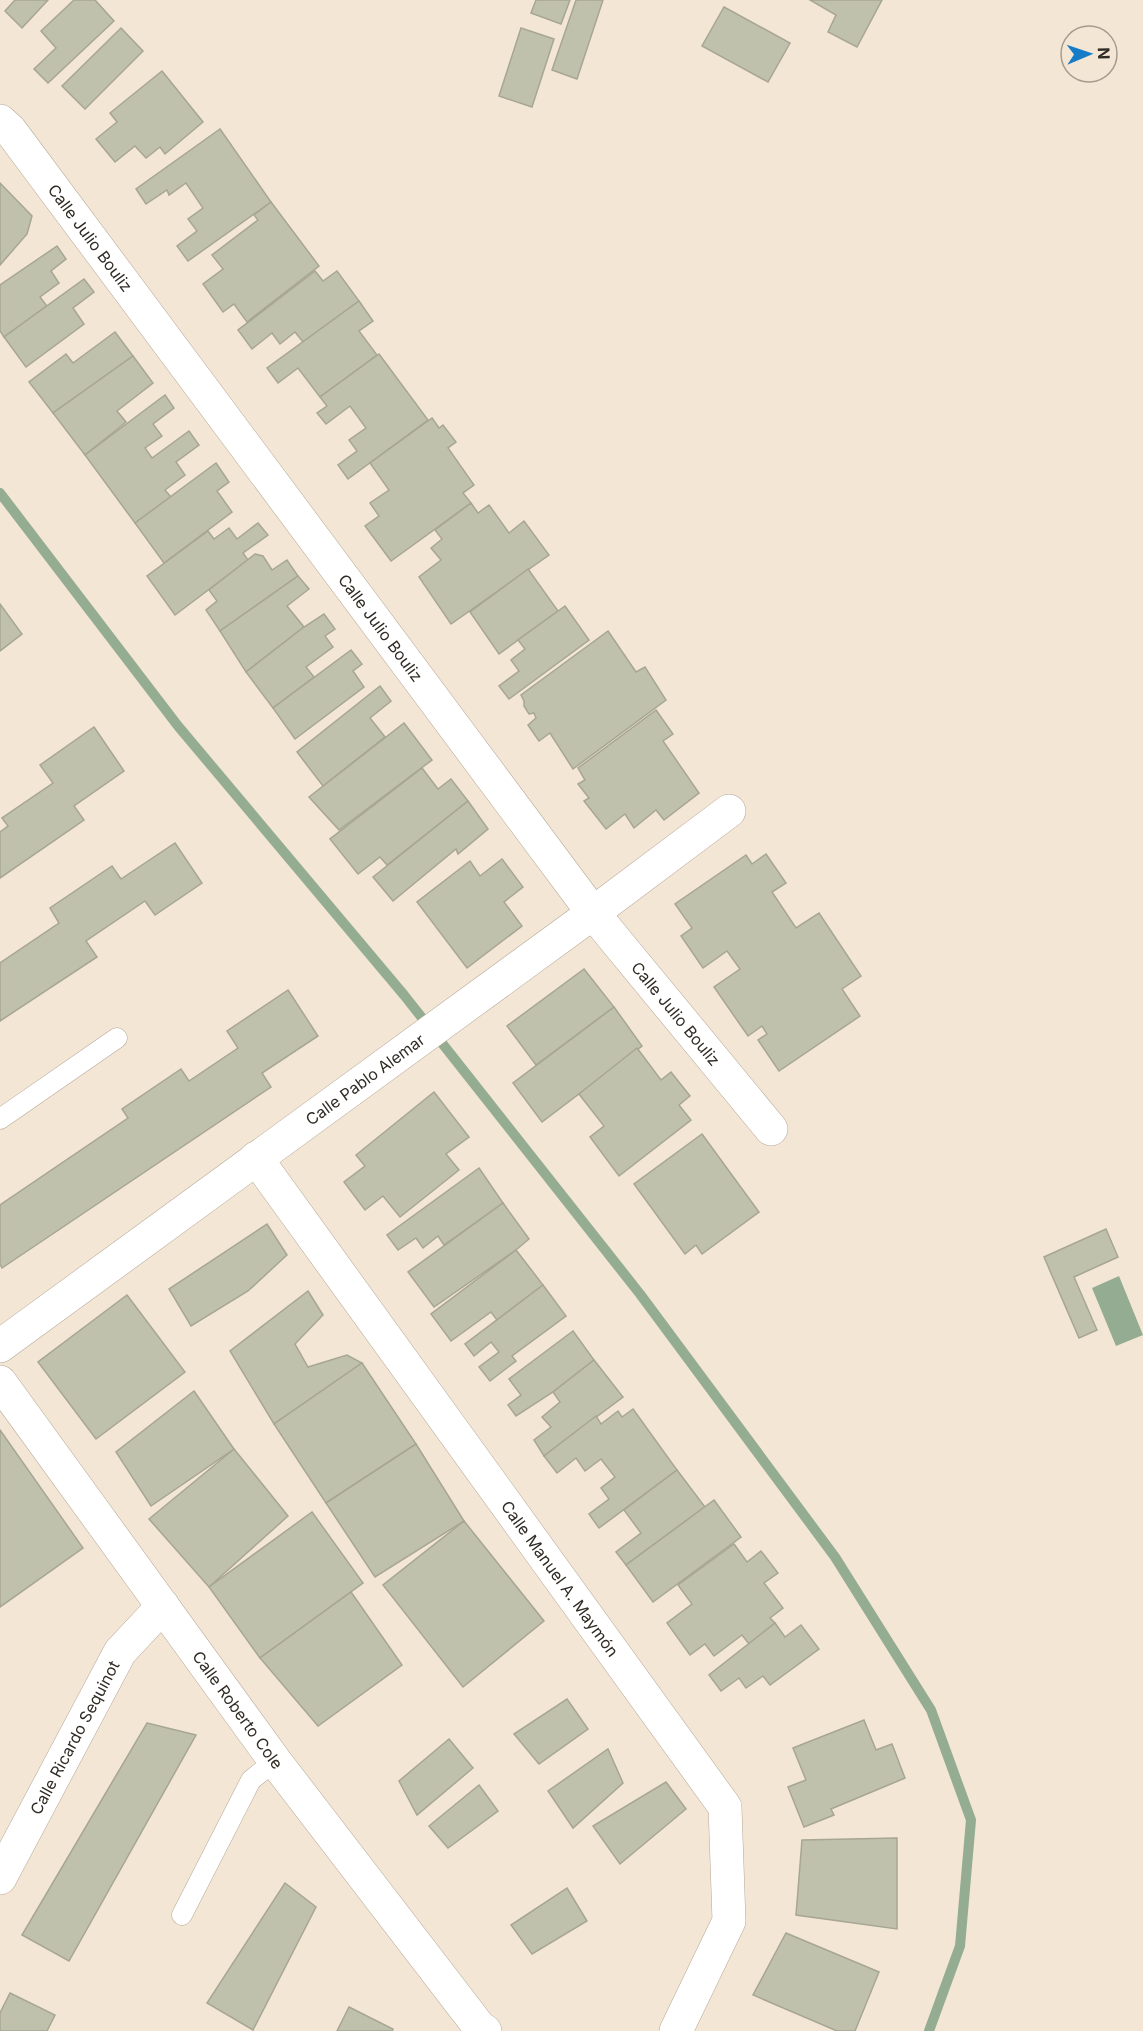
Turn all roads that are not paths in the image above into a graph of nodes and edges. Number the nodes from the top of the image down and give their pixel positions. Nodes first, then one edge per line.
1 (0, 121) edge
2 (729, 811) dead end
3 (593, 913) junction
4 (117, 1038) dead end
5 (0, 1119) edge
6 (771, 1129) dead end
7 (256, 1158) junction
8 (0, 1346) edge
9 (0, 1382) edge
10 (163, 1606) junction
11 (275, 1761) junction
12 (0, 1878) edge
13 (182, 1915) dead end
14 (481, 2030) edge
15 (676, 2031) edge

1 - 3 street, Calle Julio Bouliz
2 - 3 street, Calle Pablo Alemar
3 - 6 street, Calle Julio Bouliz
3 - 7 street, Calle Pablo Alemar
4 - 5 lane
7 - 8 street, Calle Pablo Alemar
7 - 15 street, Calle Manuel A. Maymón
9 - 10 street, Calle Roberto Cole
10 - 11 street, Calle Roberto Cole
10 - 12 street, Calle Ricardo Sequinot
11 - 13 lane
11 - 14 street, Calle Roberto Cole

